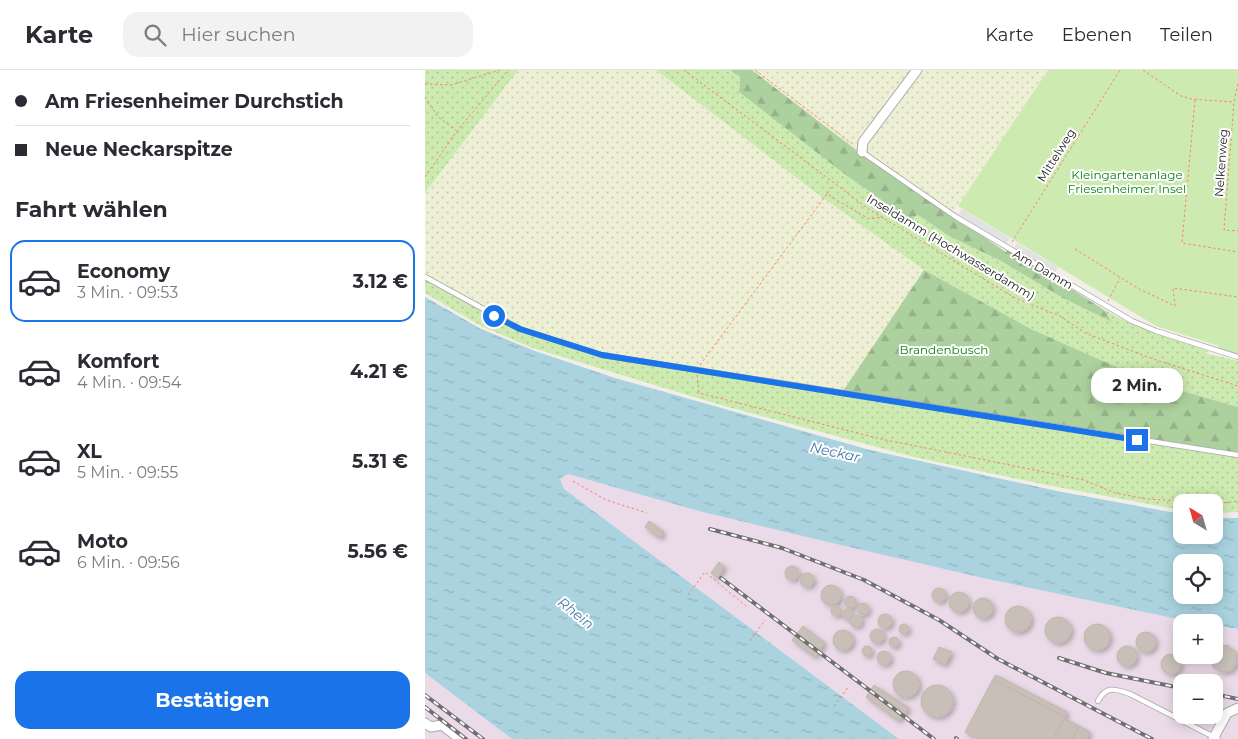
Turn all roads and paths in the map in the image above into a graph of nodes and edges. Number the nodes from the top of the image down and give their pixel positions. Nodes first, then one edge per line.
1 (500, 70) edge
2 (507, 70) edge
3 (684, 70) edge
4 (755, 70) edge
5 (917, 70) edge
6 (1120, 70) edge
7 (1143, 70) edge
8 (425, 84) edge
9 (1238, 84) edge
10 (425, 97) edge
11 (1195, 100) junction
12 (1234, 102) junction
13 (457, 131) junction
14 (862, 152) junction
15 (425, 177) edge
16 (833, 185) junction
17 (827, 194) junction
18 (882, 217) junction
19 (1238, 231) edge
20 (1008, 249) junction
21 (1075, 249) dead end
22 (1238, 252) edge
23 (425, 277) edge
24 (1120, 278) junction
25 (1238, 297) edge
26 (1105, 306) junction
27 (1238, 357) edge
28 (696, 370) junction
29 (1238, 386) edge
30 (1238, 455) edge
31 (573, 482) dead end
32 (1173, 501) edge
33 (1238, 501) edge
34 (1223, 503) edge
35 (647, 513) dead end
36 (688, 595) dead end
37 (746, 606) dead end
38 (765, 620) dead end
39 (750, 641) dead end
40 (849, 686) dead end
41 (1098, 701) dead end
42 (833, 706) dead end
43 (1238, 708) edge
44 (427, 728) edge
45 (460, 739) edge
46 (1215, 739) edge

1 - 8 path
2 - 13 path
3 - 16 path, Inseldamm (Hochwasserdamm)
4 - 14 path
5 - 14 street
6 - 20 path, Mittelweg
7 - 11 path
9 - 12 path, Nelkenweg
10 - 13 path
11 - 12 path
11 - 22 path
12 - 19 path, Nelkenweg
13 - 15 path
14 - 20 lane, Am Damm
16 - 17 path
16 - 18 path, Inseldamm (Hochwasserdamm)
17 - 18 path
17 - 28 path
18 - 29 path, Inseldamm (Hochwasserdamm)
20 - 26 lane, Am Damm
21 - 24 path
23 - 28 lane
24 - 25 path
24 - 26 path
26 - 27 lane, Am Damm
28 - 30 lane
28 - 32 path
31 - 35 path
33 - 34 path
36 - 37 path
38 - 39 path
40 - 42 path
41 - 46 lane
43 - 46 street
44 - 45 street

